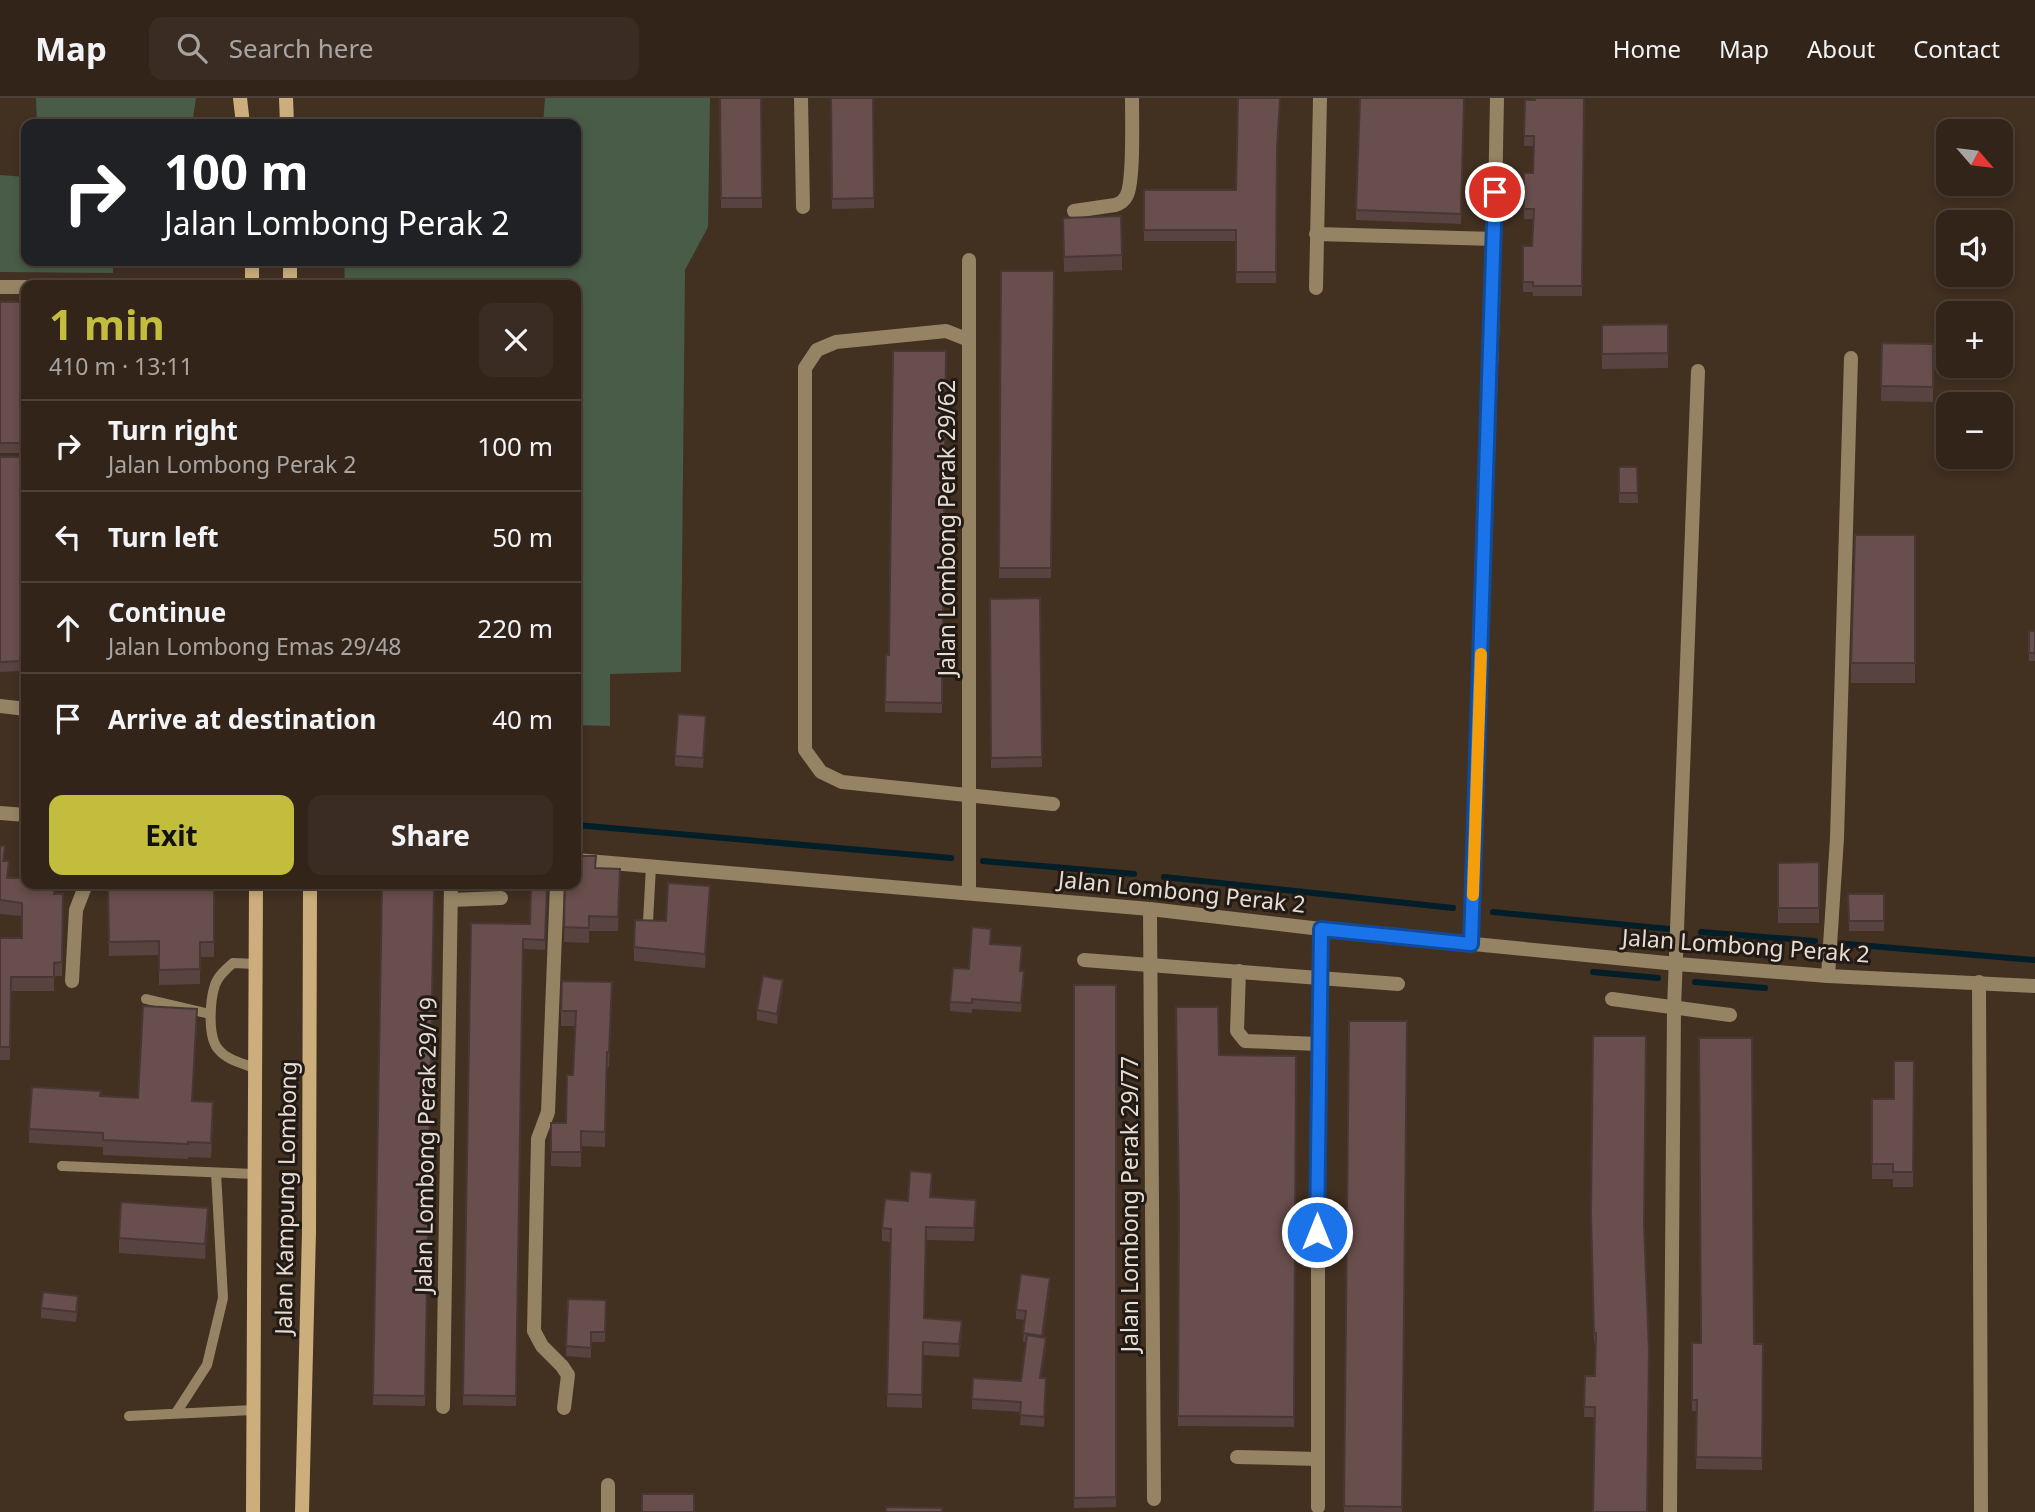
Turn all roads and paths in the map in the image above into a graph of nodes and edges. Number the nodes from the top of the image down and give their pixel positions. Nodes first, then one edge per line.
1 (240, 98) edge
2 (286, 98) edge
3 (801, 98) edge
4 (1132, 98) edge
5 (1320, 98) edge
6 (1497, 98) edge
7 (242, 119) edge
8 (287, 119) edge
9 (803, 207) dead end
10 (1073, 211) dead end
11 (1316, 234) junction
12 (1494, 239) junction
13 (969, 260) dead end
14 (0, 287) edge
15 (21, 287) edge
16 (1316, 288) dead end
17 (969, 340) junction
18 (1851, 358) dead end
19 (1698, 371) dead end
20 (0, 706) edge
21 (21, 708) edge
22 (969, 796) junction
23 (1053, 804) dead end
24 (0, 813) edge
25 (21, 815) edge
26 (581, 860) edge
27 (651, 866) junction
28 (84, 889) edge
29 (256, 889) edge
30 (452, 889) edge
31 (557, 889) edge
32 (309, 891) edge
33 (970, 892) junction
34 (501, 898) dead end
35 (451, 900) junction
36 (1150, 909) junction
37 (648, 922) edge
38 (1321, 929) junction
39 (1471, 944) junction
40 (1084, 960) dead end
41 (256, 964) junction
42 (1677, 964) junction
43 (1151, 965) junction
44 (1238, 971) junction
45 (1828, 976) junction
46 (1319, 978) junction
47 (72, 981) dead end
48 (1979, 982) junction
49 (1398, 984) dead end
50 (2035, 986) edge
51 (146, 999) dead end
52 (1612, 999) dead end
53 (1674, 1009) junction
54 (210, 1014) junction
55 (1730, 1015) dead end
56 (1318, 1044) junction
57 (254, 1068) junction
58 (62, 1166) dead end
59 (216, 1173) junction
60 (254, 1174) junction
61 (443, 1407) dead end
62 (564, 1408) dead end
63 (253, 1410) junction
64 (176, 1413) junction
65 (129, 1416) dead end
66 (1237, 1457) dead end
67 (1318, 1460) junction
68 (608, 1485) dead end
69 (1154, 1499) dead end
70 (1318, 1507) dead end
71 (253, 1512) edge
72 (302, 1512) edge
73 (608, 1512) edge
74 (1670, 1512) edge
75 (1981, 1512) edge

1 - 7 street
2 - 8 street
3 - 9 street
4 - 10 street
5 - 11 street
6 - 12 street
11 - 12 street
11 - 16 street
12 - 39 street
13 - 17 street, Jalan Lombong Perak 29/62
14 - 15 street
17 - 22 street, Jalan Lombong Perak 29/62
17 - 22 street
18 - 45 street
19 - 42 street
20 - 21 street
22 - 23 street
22 - 33 street, Jalan Lombong Perak 29/62
24 - 25 street
26 - 27 street, Jalan Lombong Perak 2
27 - 33 street, Jalan Lombong Perak 2
27 - 37 lane
28 - 47 street
29 - 41 street, Jalan Kampung Lombong
30 - 35 street, Jalan Lombong Perak 29/19
31 - 62 street
32 - 72 street, Jalan Kampung Lombong
33 - 36 street, Jalan Lombong Perak 2
34 - 35 street
35 - 61 street, Jalan Lombong Perak 29/19
36 - 38 street, Jalan Lombong Perak 2
36 - 43 street, Jalan Lombong Perak 29/77
38 - 39 street, Jalan Lombong Perak 2
38 - 46 street
39 - 42 street, Jalan Lombong Perak 2
40 - 43 street
41 - 54 lane
41 - 57 street, Jalan Kampung Lombong
42 - 45 street, Jalan Lombong Perak 2
42 - 53 street
43 - 44 street
43 - 69 street, Jalan Lombong Perak 29/77
44 - 46 street
44 - 56 street
45 - 48 street, Jalan Lombong Perak 2
46 - 49 street
46 - 56 street
48 - 50 street, Jalan Lombong Perak 2
48 - 75 street
51 - 54 lane
52 - 53 street
53 - 55 street
53 - 74 street
54 - 57 lane
56 - 67 street
57 - 60 street, Jalan Kampung Lombong
58 - 59 lane
59 - 60 lane
59 - 64 lane
60 - 63 street, Jalan Kampung Lombong
63 - 64 lane
63 - 71 street, Jalan Kampung Lombong
64 - 65 lane
66 - 67 street
67 - 70 street
68 - 73 street

